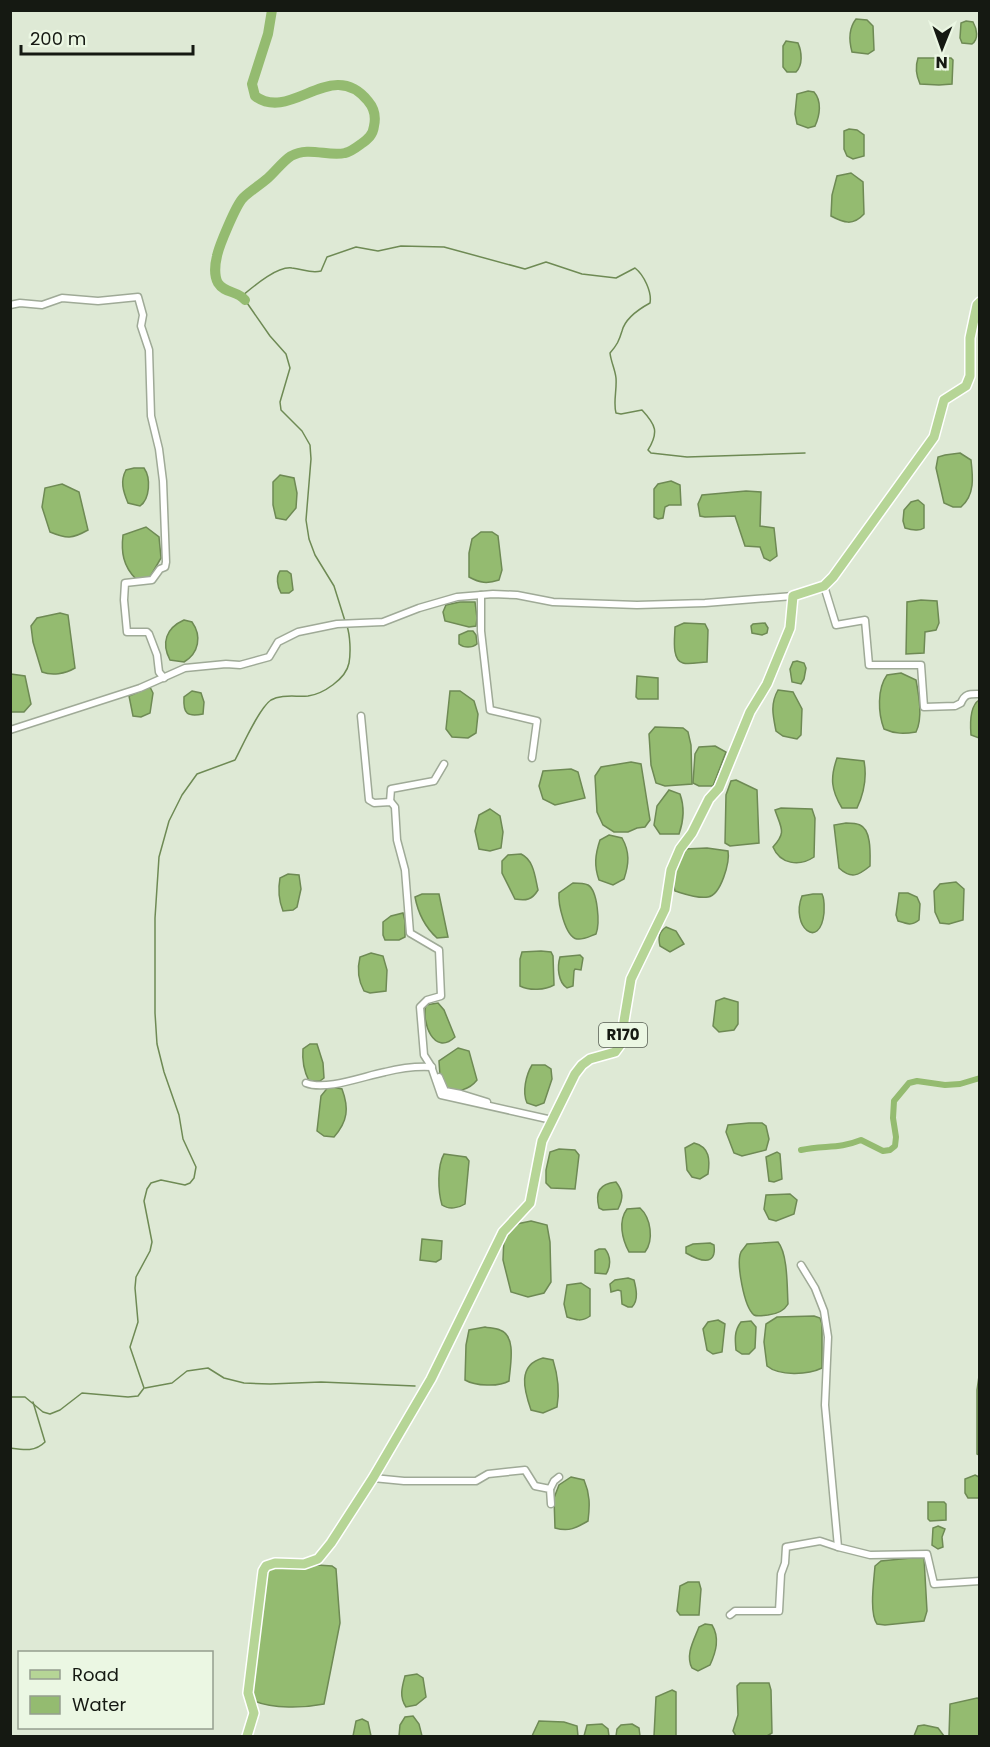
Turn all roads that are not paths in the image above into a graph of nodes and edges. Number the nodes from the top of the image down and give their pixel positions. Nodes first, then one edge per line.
1 (980, 302) edge
2 (10, 305) edge
3 (824, 586) junction
4 (481, 595) junction
5 (792, 596) junction
6 (164, 678) junction
7 (980, 694) edge
8 (361, 716) dead end
9 (10, 730) edge
10 (532, 758) dead end
11 (444, 764) dead end
12 (390, 802) junction
13 (431, 1066) junction
14 (306, 1083) dead end
15 (552, 1120) junction
16 (801, 1265) dead end
17 (559, 1477) dead end
18 (373, 1478) junction
19 (550, 1489) junction
20 (551, 1504) dead end
21 (838, 1547) junction
22 (980, 1581) edge
23 (730, 1615) dead end
24 (247, 1737) edge

1 - 3 main road
2 - 6 street
3 - 5 main road
3 - 7 street
4 - 5 street
4 - 6 street
4 - 10 street
5 - 15 main road, R170
6 - 9 street
8 - 12 street
11 - 12 street
12 - 13 street
13 - 14 street
13 - 15 street
15 - 18 main road, R170
16 - 21 street
17 - 19 street
18 - 19 street
18 - 24 main road, R170
19 - 20 street
21 - 22 street
21 - 23 street

